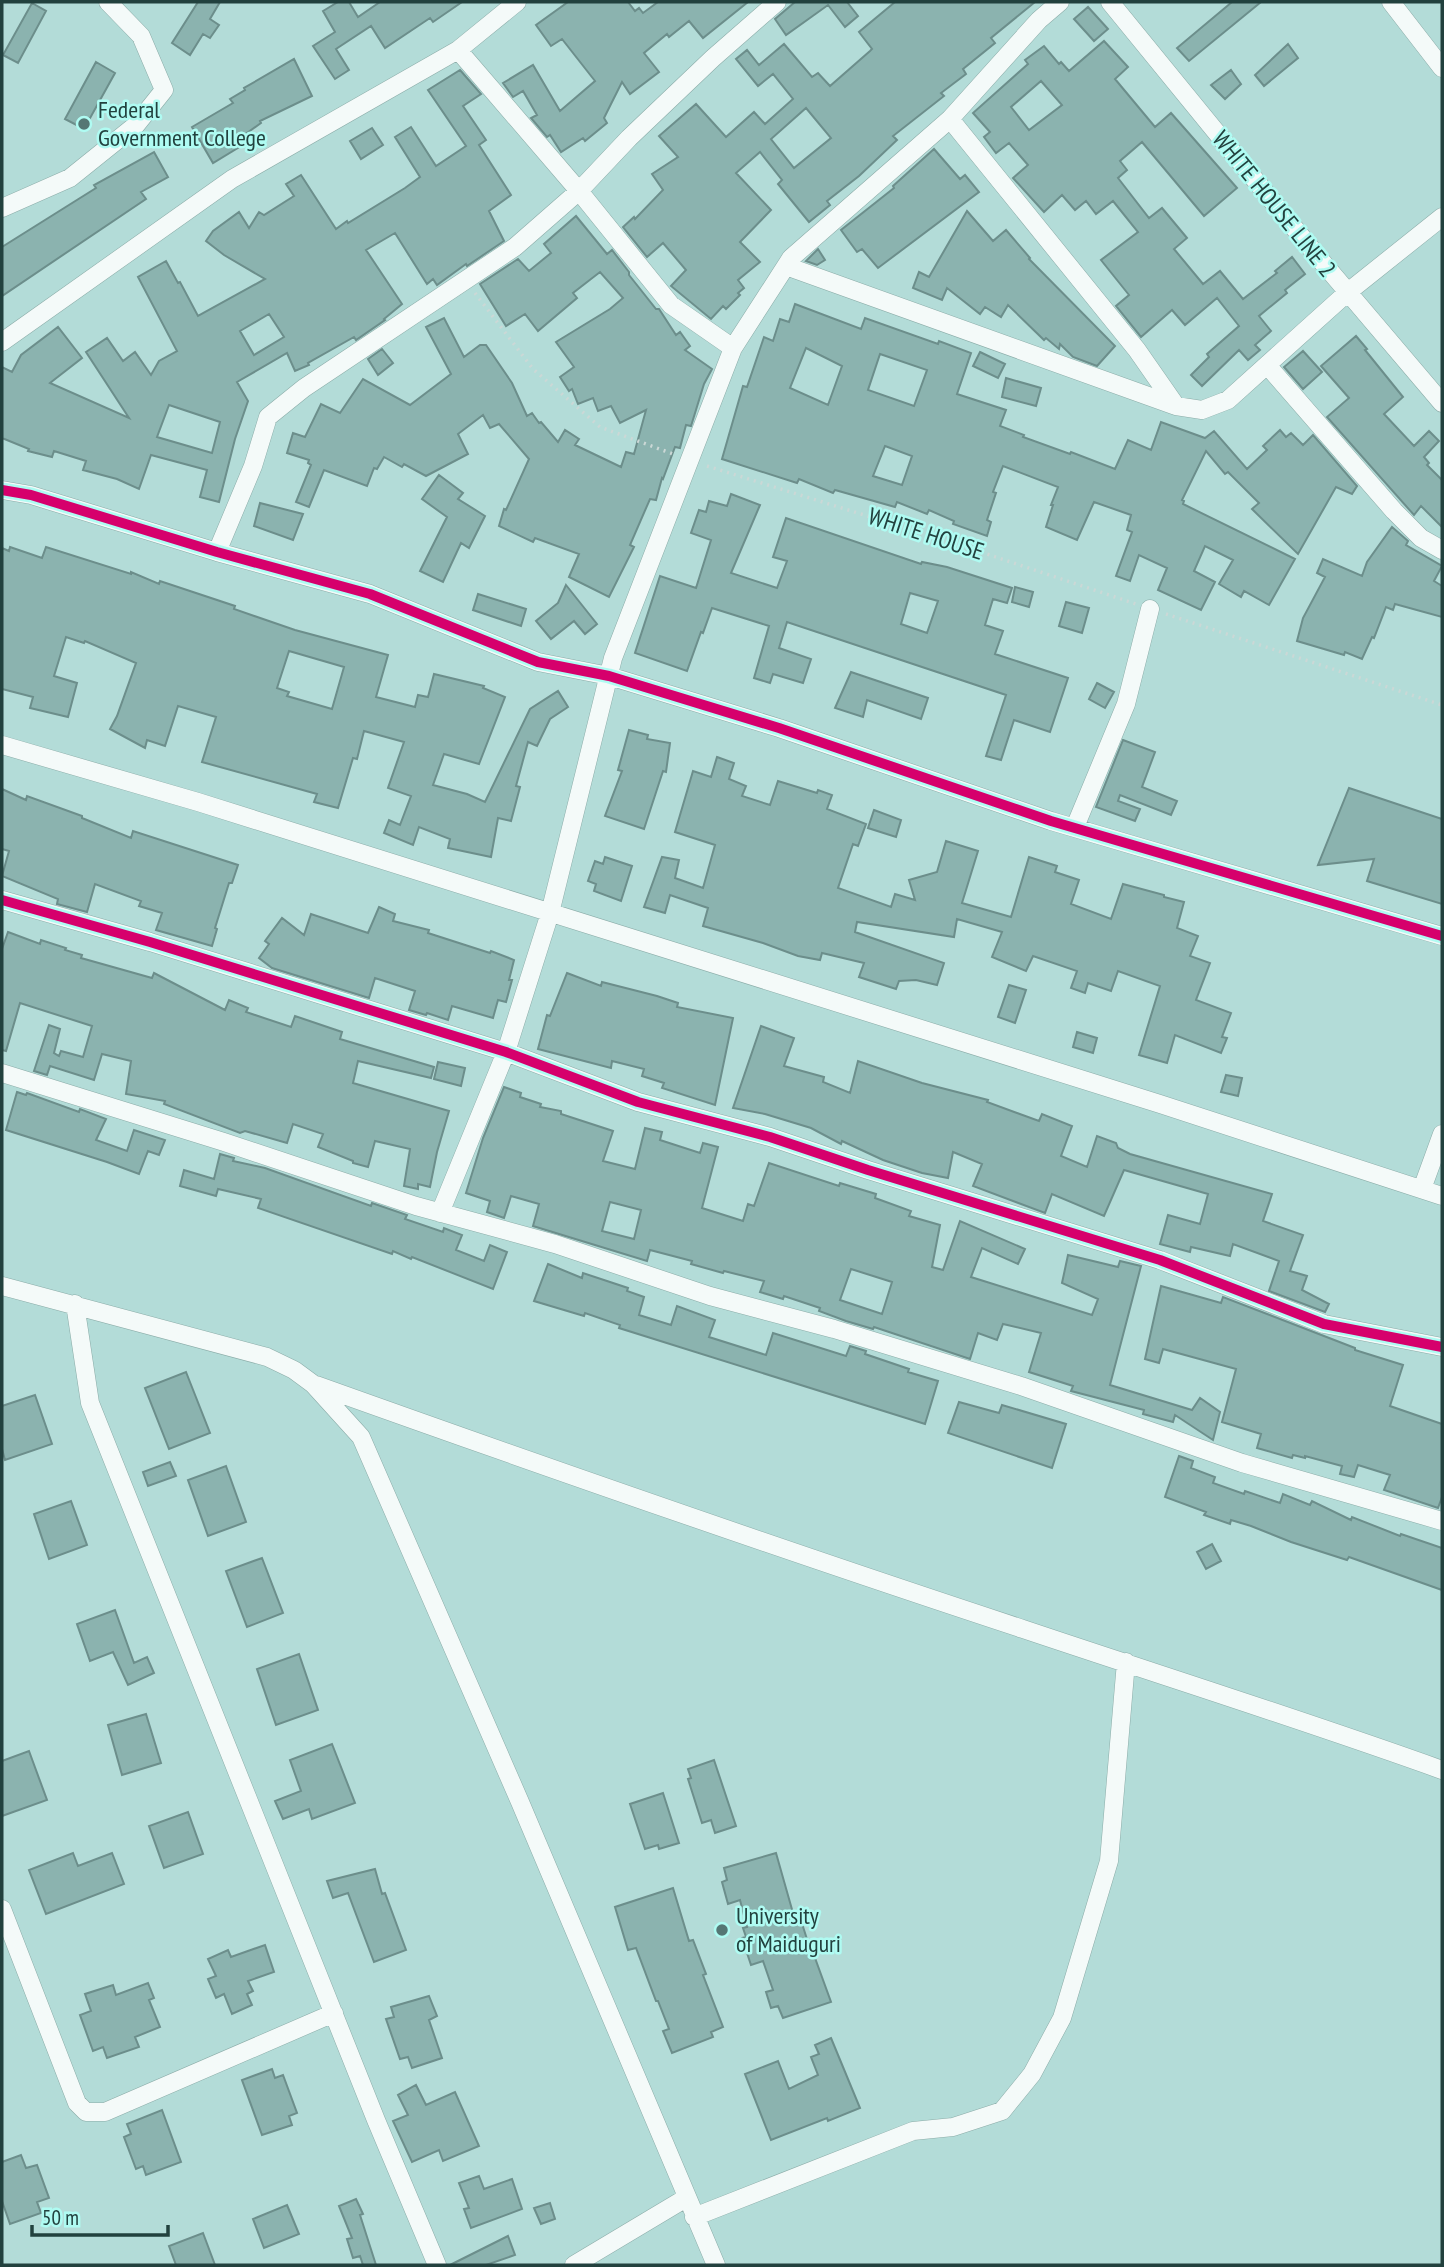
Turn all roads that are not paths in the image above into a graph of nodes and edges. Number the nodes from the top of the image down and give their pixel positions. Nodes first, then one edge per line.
1 (108, 2) edge
2 (517, 2) edge
3 (777, 2) edge
4 (1060, 2) edge
5 (1110, 2) edge
6 (1391, 2) edge
7 (458, 50) junction
8 (1442, 68) edge
9 (950, 119) junction
10 (579, 191) junction
11 (2, 208) edge
12 (1442, 217) edge
13 (786, 266) junction
14 (1348, 292) junction
15 (2, 342) edge
16 (733, 348) junction
17 (1266, 365) junction
18 (1442, 403) edge
19 (1176, 406) junction
20 (2, 490) edge
21 (1442, 550) edge
22 (217, 552) junction
23 (1150, 609) road end
24 (609, 676) junction
25 (2, 744) edge
26 (1074, 827) junction
27 (2, 900) edge
28 (550, 913) junction
29 (1442, 936) edge
30 (506, 1052) junction
31 (2, 1073) edge
32 (1442, 1135) edge
33 (1422, 1189) junction
34 (1442, 1196) edge
35 (440, 1213) junction
36 (2, 1286) edge
37 (75, 1304) junction
38 (1442, 1346) edge
39 (313, 1384) junction
40 (1442, 1521) edge
41 (1126, 1662) junction
42 (1442, 1770) edge
43 (2, 1909) edge
44 (334, 2013) junction
45 (685, 2198) junction
46 (694, 2217) junction
47 (437, 2265) edge
48 (574, 2265) edge
49 (716, 2265) edge

1 - 11 street
2 - 7 street
3 - 10 street
4 - 9 street
5 - 14 street, WHITE HOUSE LINE 2
6 - 8 street
7 - 10 street
7 - 15 street
9 - 13 street
9 - 19 street
10 - 16 street
10 - 22 street
12 - 14 street
13 - 16 street
13 - 19 street
14 - 17 street
14 - 18 street, WHITE HOUSE LINE 2
16 - 24 street
17 - 19 street
17 - 21 street
20 - 22 street
22 - 24 street
23 - 26 street
24 - 26 street
24 - 28 street
25 - 28 street
26 - 29 street
27 - 30 street
28 - 30 street
28 - 33 street
30 - 35 street
30 - 38 street
31 - 35 street
32 - 33 street
33 - 34 street
35 - 40 street
36 - 37 street
37 - 39 street
37 - 44 street
39 - 41 street
39 - 45 street
41 - 42 street
41 - 46 street
43 - 44 street
44 - 47 street
45 - 46 street
45 - 48 street
46 - 49 street

